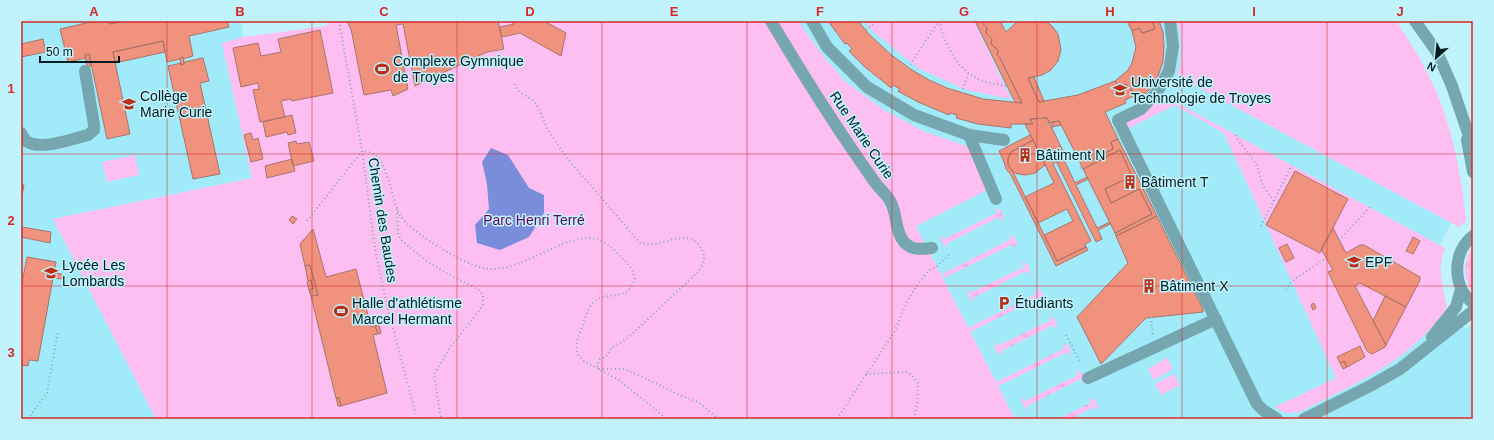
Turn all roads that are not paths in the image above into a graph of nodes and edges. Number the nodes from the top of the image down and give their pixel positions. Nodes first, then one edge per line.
1 (771, 21) edge
2 (812, 21) edge
3 (1170, 21) edge
4 (1414, 21) edge
5 (85, 71) dead end
6 (1464, 122) junction
7 (21, 133) edge
8 (969, 135) junction
9 (1004, 140) dead end
10 (1473, 148) edge
11 (1473, 172) edge
12 (996, 199) dead end
13 (1473, 236) edge
14 (932, 248) dead end
15 (1461, 289) junction
16 (1473, 303) edge
17 (1473, 311) edge
18 (1216, 319) junction
19 (1418, 356) junction
20 (1088, 378) dead end
21 (1276, 419) edge
22 (1304, 419) edge

1 - 14 street, Rue Marie Curie
2 - 8 street
3 - 18 street
4 - 6 street
5 - 7 street
6 - 10 street
6 - 11 street
8 - 9 street
8 - 12 street
13 - 15 street
15 - 16 street
15 - 19 street
17 - 19 street
18 - 20 street
18 - 21 street
19 - 22 street

